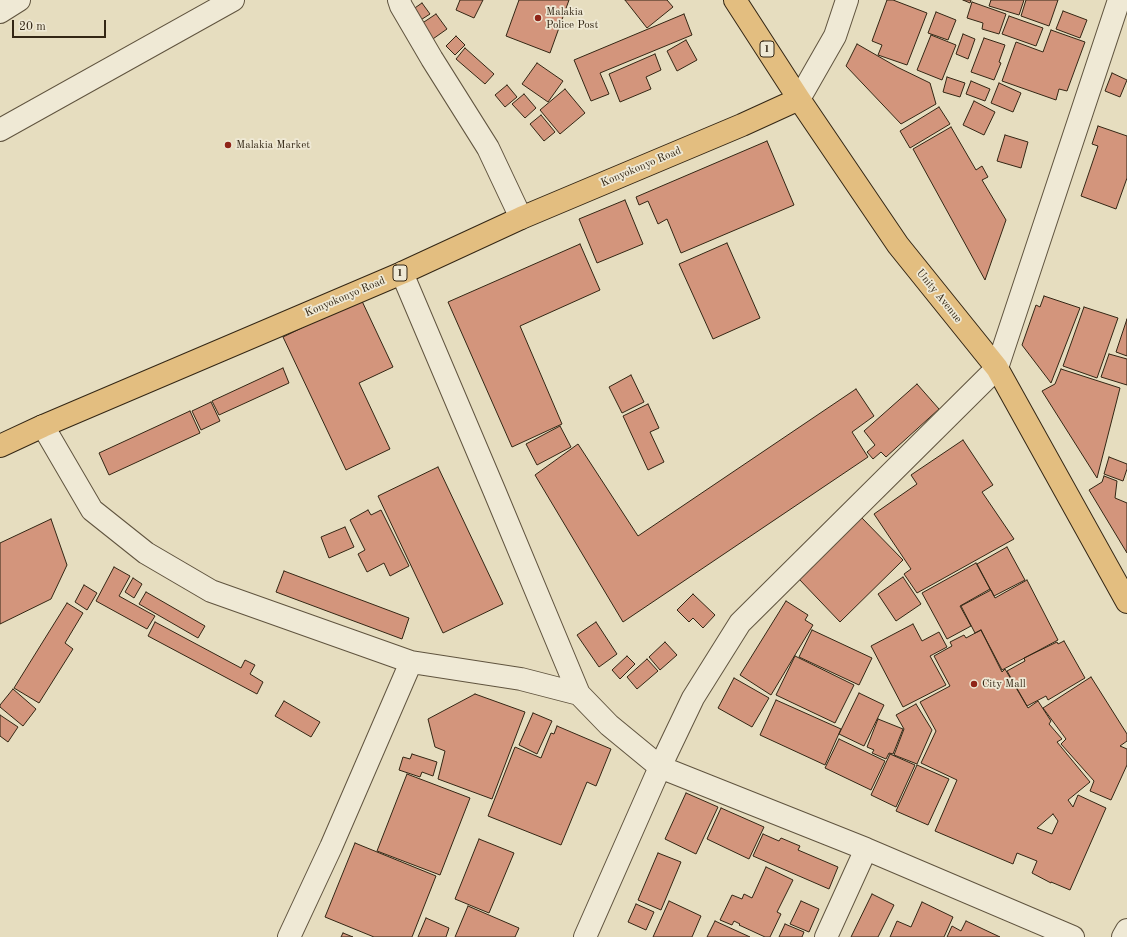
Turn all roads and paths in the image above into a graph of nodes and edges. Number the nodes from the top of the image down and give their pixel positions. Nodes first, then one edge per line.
1 (19, 0) edge
2 (233, 0) edge
3 (398, 0) edge
4 (735, 0) edge
5 (848, 0) edge
6 (1119, 0) edge
7 (0, 12) edge
8 (798, 99) junction
9 (0, 130) edge
10 (521, 218) junction
11 (402, 273) junction
12 (996, 368) junction
13 (43, 426) junction
14 (0, 446) edge
15 (1127, 602) edge
16 (411, 662) junction
17 (579, 694) junction
18 (660, 767) junction
19 (866, 849) junction
20 (1127, 930) edge
21 (289, 937) edge
22 (585, 937) edge
23 (826, 937) edge
24 (1074, 937) edge
25 (1123, 937) edge

1 - 7 street
2 - 9 street
3 - 10 street
4 - 8 main road, Unity Avenue / 1
5 - 8 street
6 - 12 street
8 - 10 main road, Konyokonyo Road / 1
8 - 12 main road, Unity Avenue
10 - 11 main road, Konyokonyo Road / 1
11 - 13 main road, Konyokonyo Road / 1
11 - 17 street
12 - 15 main road, Unity Avenue
12 - 18 street
13 - 14 main road, Konyokonyo Road / 1
13 - 16 street
16 - 17 street
16 - 21 street
17 - 18 street
18 - 19 street
18 - 22 street
19 - 23 street
19 - 24 street
20 - 25 street

